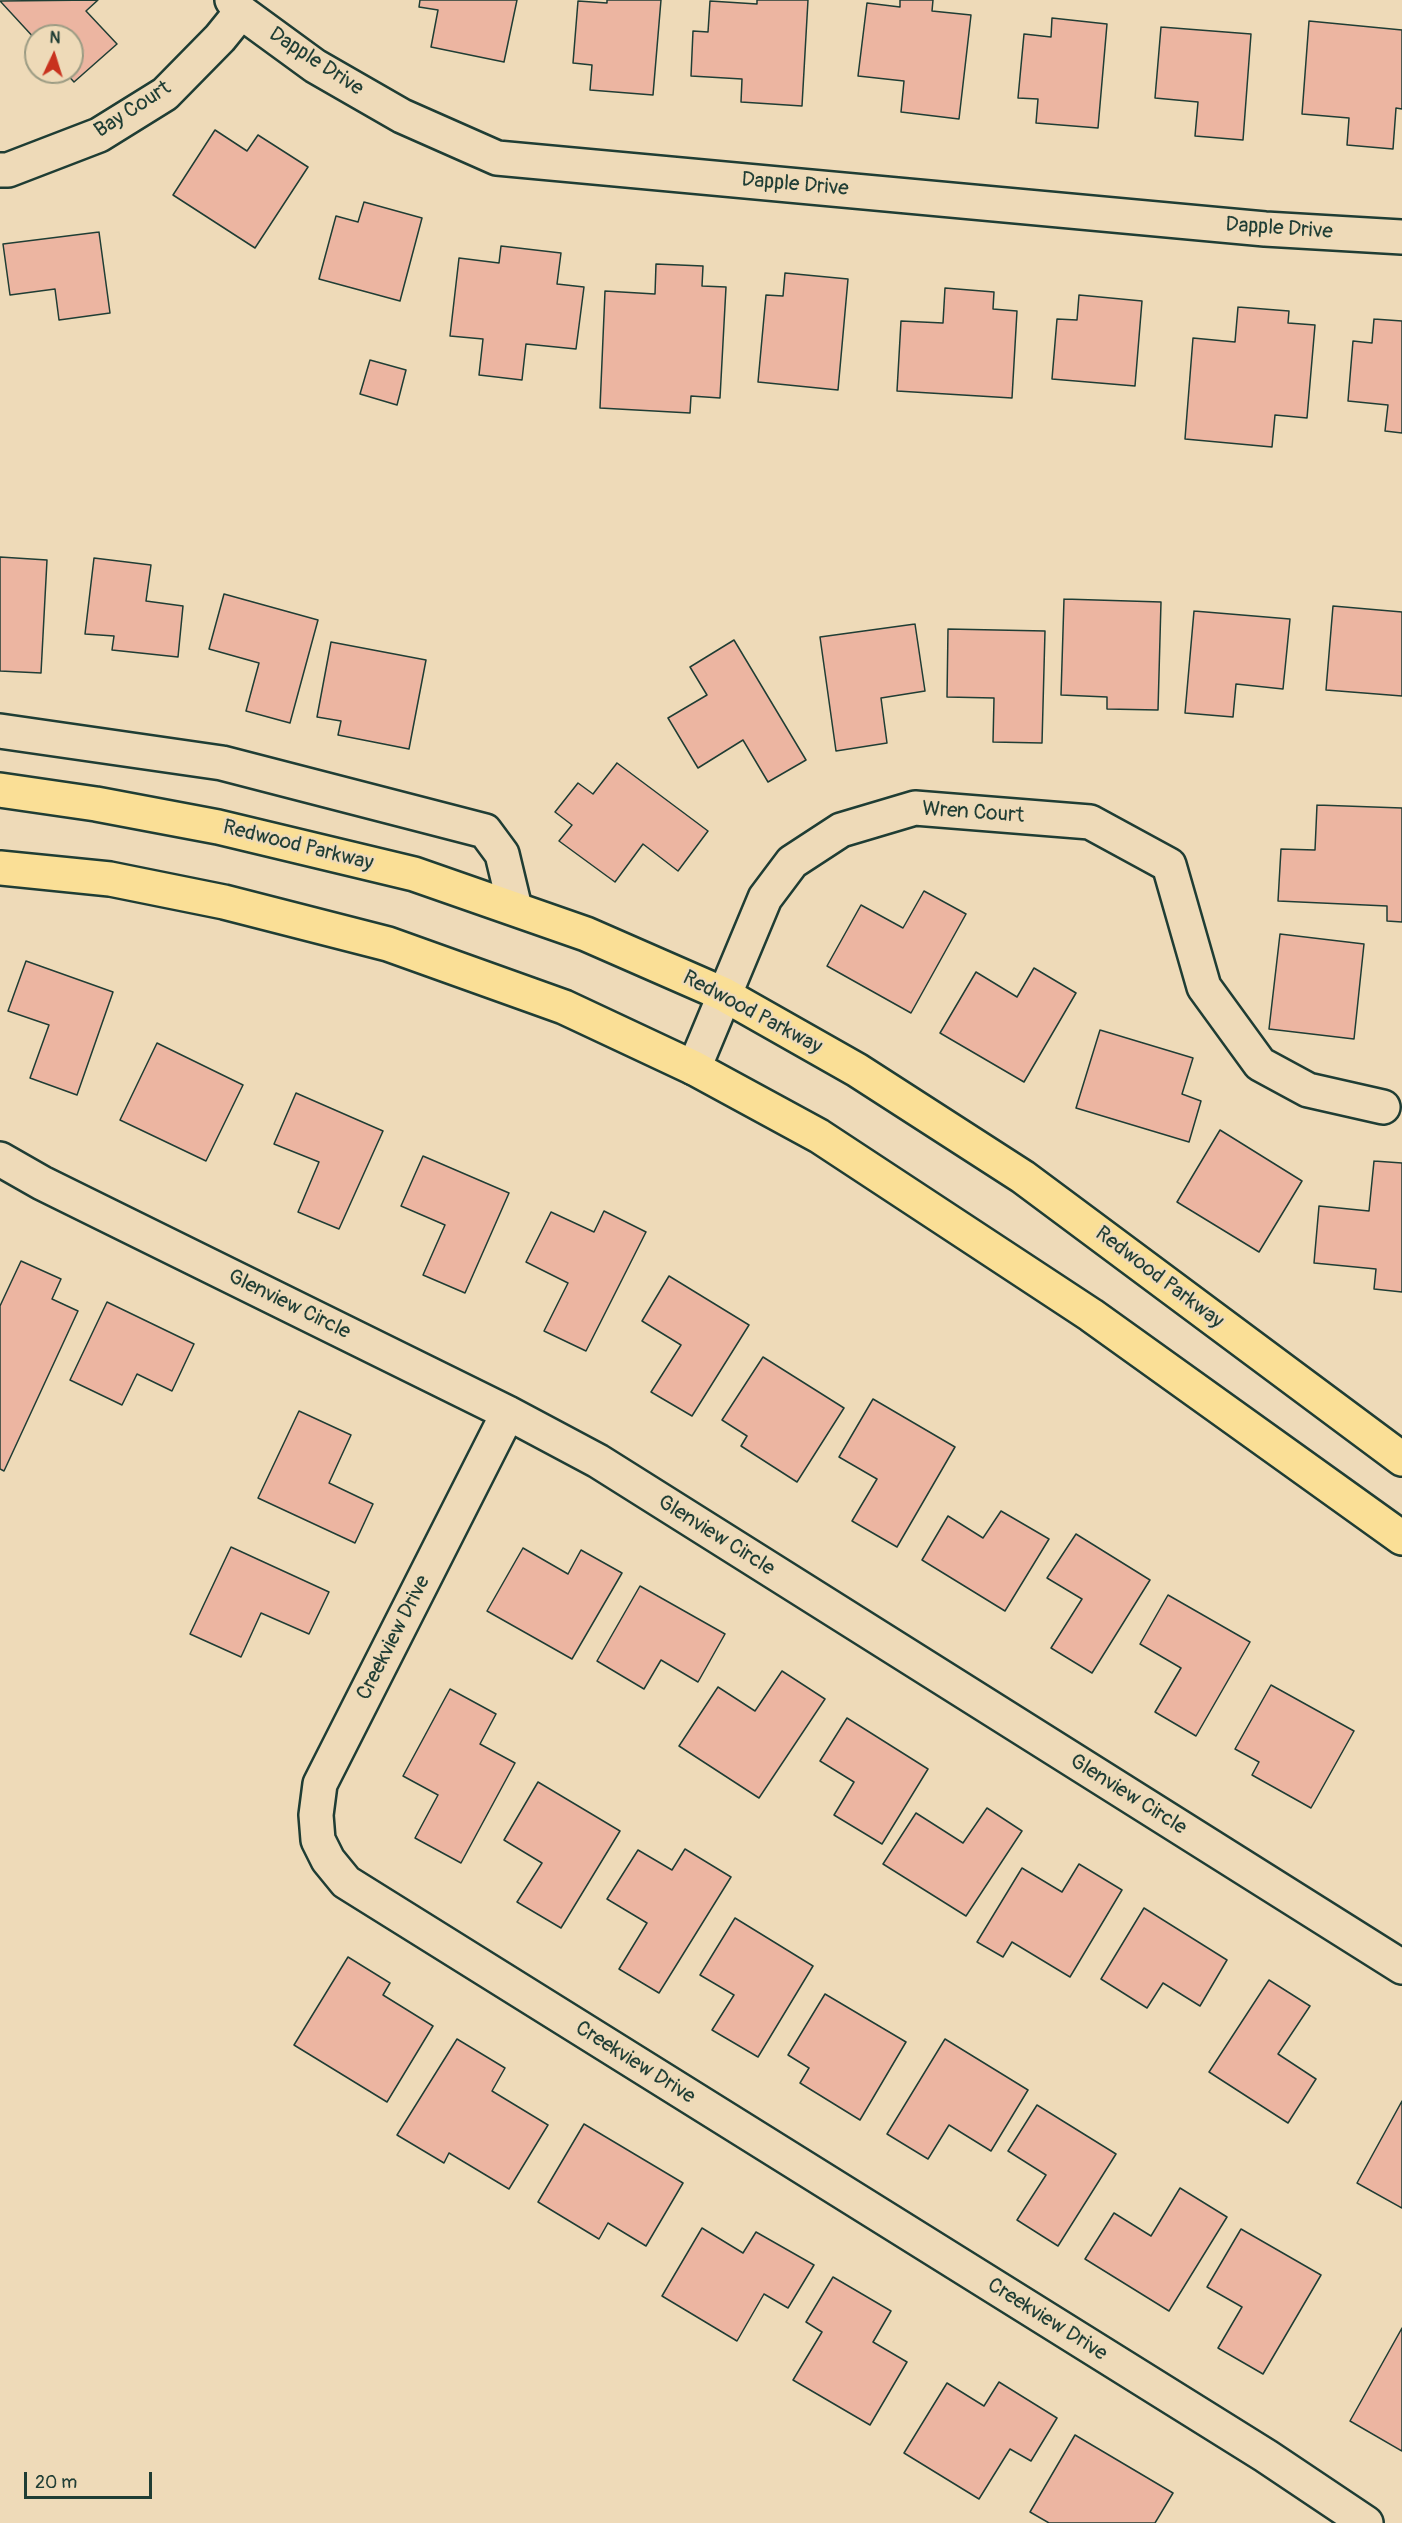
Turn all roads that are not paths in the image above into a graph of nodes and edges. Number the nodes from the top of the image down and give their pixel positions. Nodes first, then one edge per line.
1 (237, 6) edge
2 (0, 170) edge
3 (1402, 237) edge
4 (0, 731) edge
5 (0, 790) edge
6 (0, 868) edge
7 (514, 908) junction
8 (723, 994) junction
9 (694, 1068) junction
10 (1383, 1107) dead end
11 (0, 1159) edge
12 (508, 1413) junction
13 (1402, 1459) edge
14 (1402, 1538) edge
15 (1402, 1967) edge
16 (1366, 2523) edge

1 - 2 street, Bay Court
1 - 3 street, Dapple Drive
4 - 7 street
5 - 7 main road, Redwood Parkway
6 - 9 main road
7 - 8 main road, Redwood Parkway
8 - 9 street, Wren Court
8 - 10 street, Wren Court
8 - 13 main road, Redwood Parkway
9 - 14 main road
11 - 12 street, Glenview Circle
12 - 15 street, Glenview Circle
12 - 16 street, Creekview Drive

